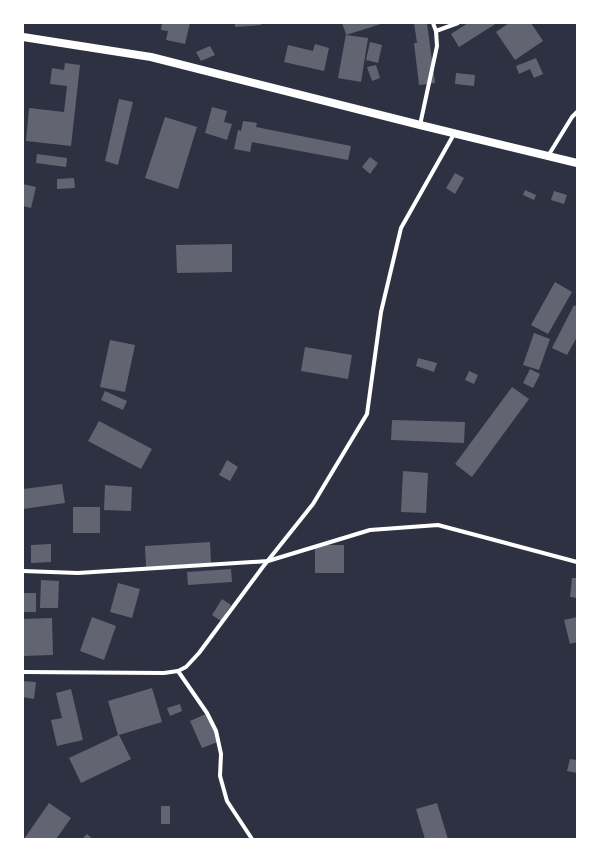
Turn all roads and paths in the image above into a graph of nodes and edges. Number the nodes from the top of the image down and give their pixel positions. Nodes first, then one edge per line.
1 (433, 23) edge
2 (458, 23) edge
3 (436, 31) junction
4 (23, 37) edge
5 (577, 112) edge
6 (420, 125) junction
7 (454, 134) junction
8 (548, 156) junction
9 (577, 163) edge
10 (268, 561) junction
11 (577, 562) edge
12 (23, 571) edge
13 (178, 670) junction
14 (23, 672) edge
15 (252, 839) edge

1 - 3 street
2 - 3 street
3 - 6 street
4 - 6 main road
5 - 8 street
6 - 7 main road
7 - 8 main road
7 - 10 street
8 - 9 main road
10 - 11 street
10 - 12 street
10 - 13 street
13 - 14 street
13 - 15 street

